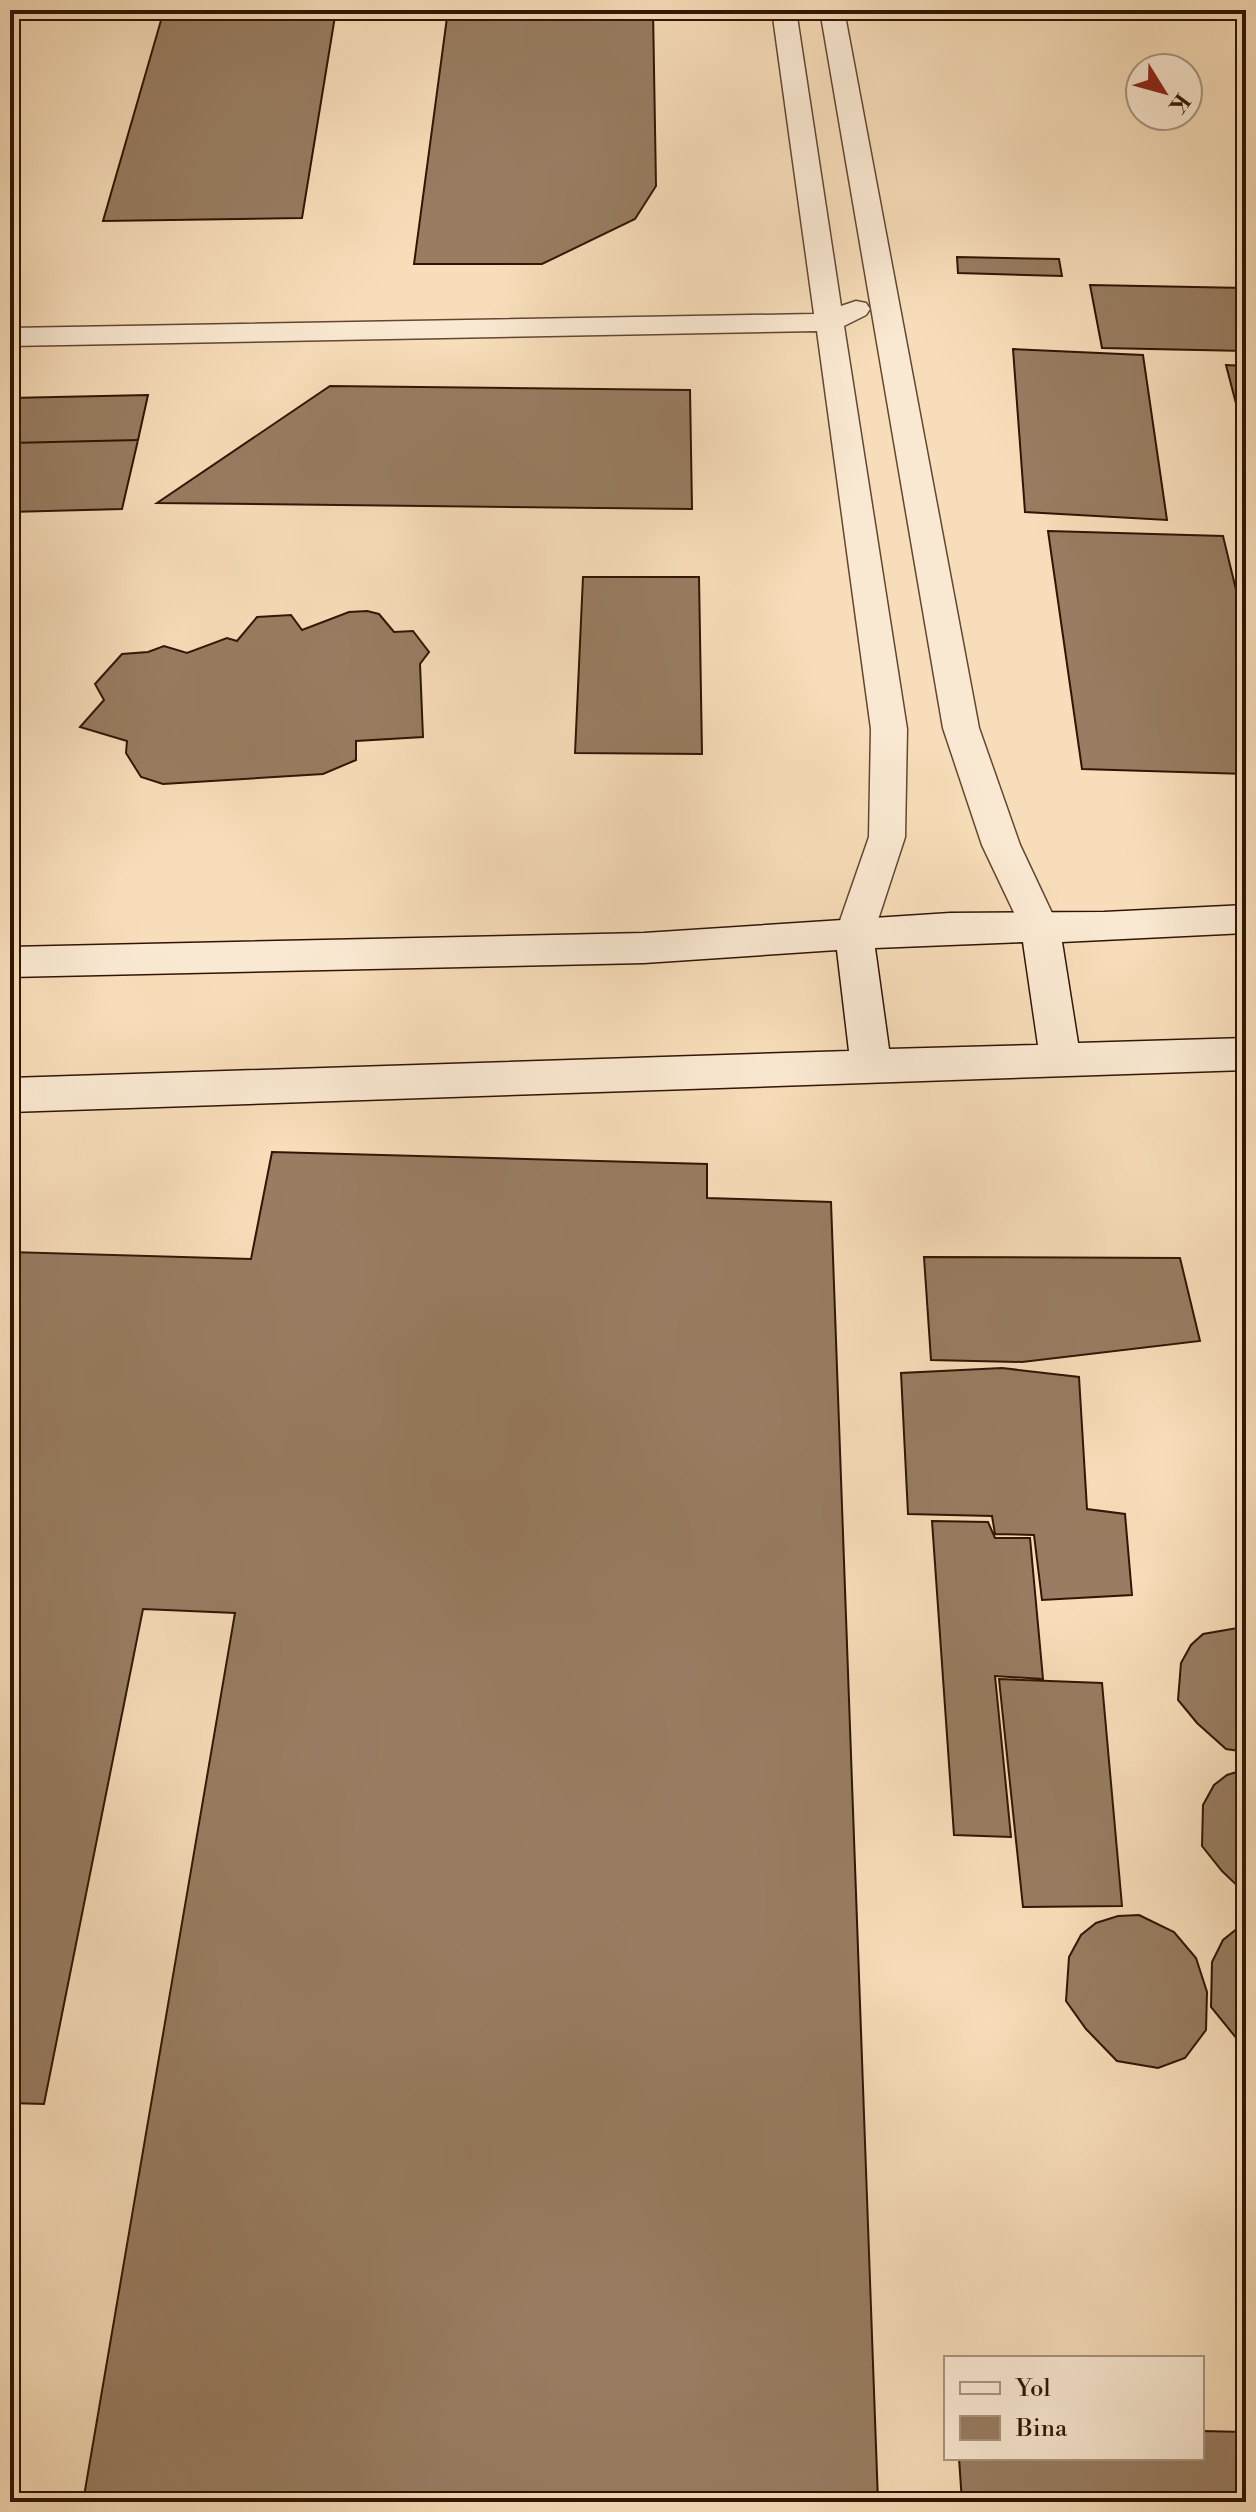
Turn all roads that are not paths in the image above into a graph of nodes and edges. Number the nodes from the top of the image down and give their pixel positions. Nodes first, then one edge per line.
1 (784, 10) edge
2 (832, 10) edge
3 (793, 70) junction
4 (843, 70) junction
5 (883, 295) junction
6 (830, 322) junction
7 (10, 337) edge
8 (1246, 919) edge
9 (1040, 928) junction
10 (854, 935) junction
11 (10, 962) edge
12 (1246, 1054) edge
13 (1061, 1061) junction
14 (871, 1067) junction
15 (10, 1095) edge

1 - 3 street
2 - 4 street
3 - 4 street
3 - 6 street
4 - 5 street
5 - 6 street
5 - 9 street
6 - 7 street
6 - 10 street
8 - 9 street
9 - 10 street
9 - 13 street
10 - 11 street
10 - 14 street
12 - 13 street
13 - 14 street
14 - 15 street

